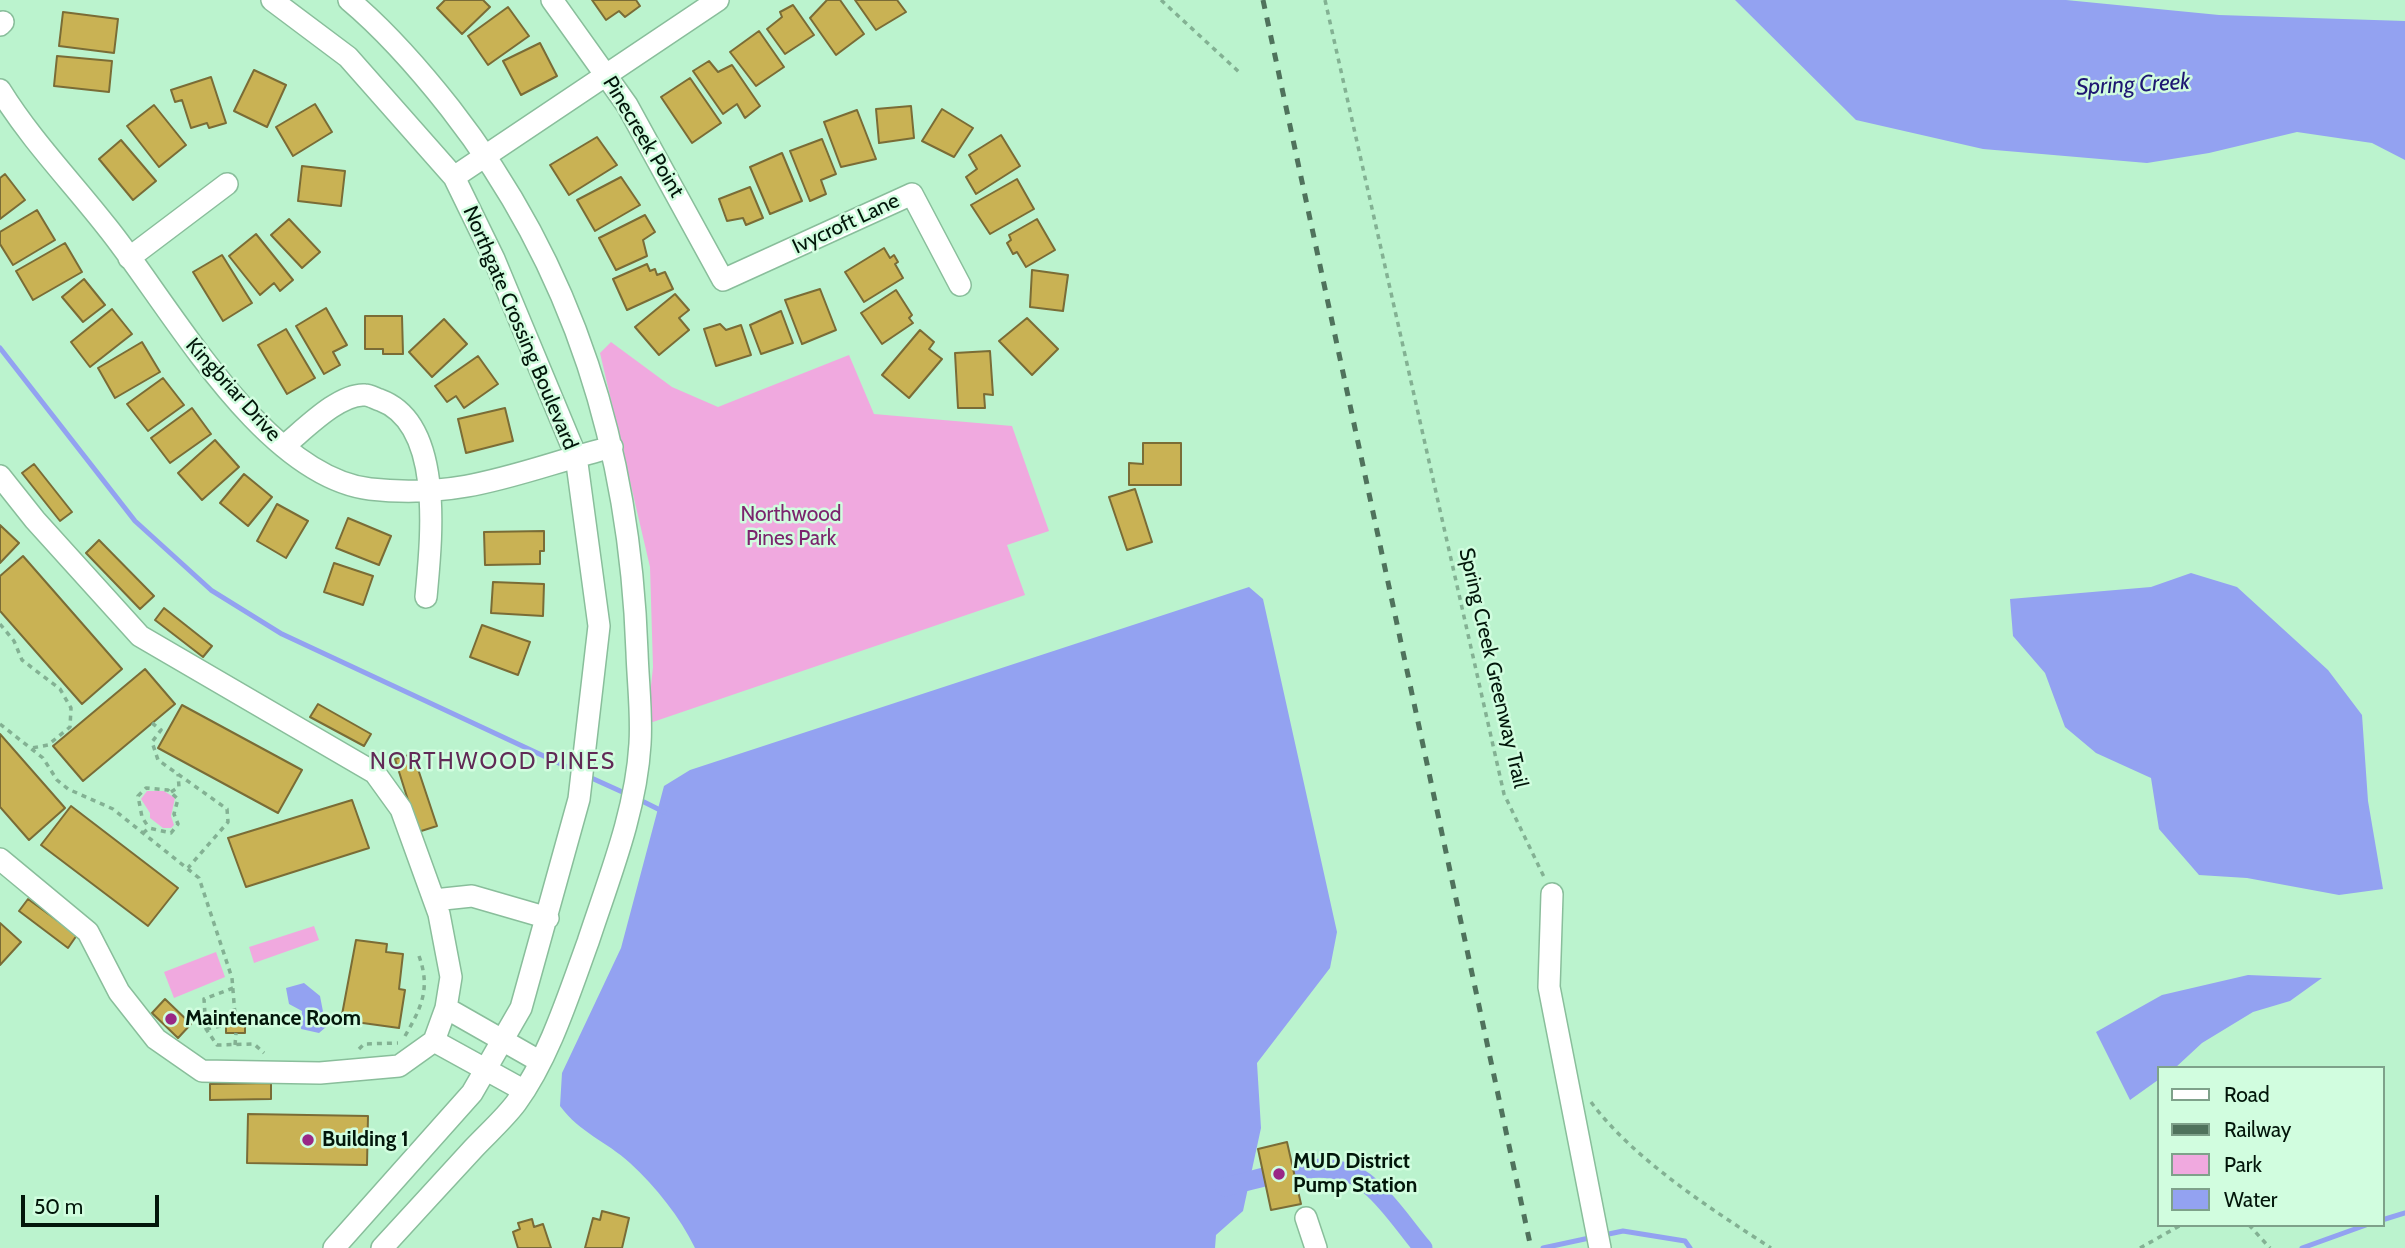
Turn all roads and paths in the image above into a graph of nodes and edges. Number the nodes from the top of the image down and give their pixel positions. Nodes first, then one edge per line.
1 (271, 0) edge
2 (349, 0) edge
3 (552, 0) edge
4 (718, 0) edge
5 (1161, 0) edge
6 (1325, 0) edge
7 (1240, 72) dead end
8 (607, 75) junction
9 (0, 90) edge
10 (488, 156) junction
11 (454, 177) junction
12 (227, 184) dead end
13 (130, 258) junction
14 (723, 280) joint
15 (961, 285) dead end
16 (284, 446) junction
17 (612, 447) junction
18 (576, 456) junction
19 (0, 476) edge
20 (431, 491) junction
21 (426, 597) dead end
22 (0, 624) edge
23 (152, 723) dead end
24 (0, 724) edge
25 (32, 748) junction
26 (178, 773) junction
27 (171, 792) junction
28 (149, 828) junction
29 (143, 833) junction
30 (0, 859) edge
31 (188, 868) junction
32 (1552, 894) joint
33 (433, 900) junction
34 (548, 918) junction
35 (419, 956) dead end
36 (233, 988) junction
37 (446, 1008) junction
38 (235, 1016) dead end
39 (226, 1025) dead end
40 (206, 1029) junction
41 (236, 1033) dead end
42 (434, 1041) junction
43 (502, 1041) junction
44 (235, 1045) junction
45 (357, 1051) dead end
46 (270, 1060) dead end
47 (539, 1061) junction
48 (486, 1068) junction
49 (523, 1090) junction
50 (1586, 1094) dead end
51 (1306, 1218) dead end
52 (2177, 1227) edge
53 (2251, 1227) edge
54 (334, 1248) edge
55 (382, 1248) edge
56 (1317, 1248) edge
57 (1600, 1248) edge
58 (1771, 1248) edge
59 (2140, 1248) edge
60 (2270, 1248) edge

1 - 11 street, Northgate Crossing Boulevard
2 - 10 street, Northgate Crossing Boulevard
3 - 8 street, Pinecreek Point
4 - 8 street
5 - 7 path
6 - 32 path, Spring Creek Greenway Trail
8 - 10 street
8 - 14 street, Pinecreek Point
9 - 13 street, Kingbriar Drive
10 - 11 street
10 - 17 street, Northgate Crossing Boulevard
11 - 18 street, Northgate Crossing Boulevard
12 - 13 street
13 - 16 street, Kingbriar Drive
14 - 15 street, Ivycroft Lane
16 - 20 street, Kingbriar Drive
16 - 20 street
17 - 18 street, Kingbriar Drive
17 - 47 street, Northgate Crossing Boulevard
18 - 20 street, Kingbriar Drive
18 - 34 street, Northgate Crossing Boulevard
19 - 33 street
20 - 21 street
22 - 25 path
23 - 26 path
24 - 25 path
25 - 29 path
26 - 27 path
26 - 31 path
27 - 28 path
27 - 28 path
28 - 29 path
29 - 31 path
30 - 42 street
31 - 36 path
32 - 57 street
33 - 34 street
33 - 37 street
34 - 43 street, Northgate Crossing Boulevard
35 - 45 path
36 - 38 path
36 - 40 path
37 - 42 street
37 - 43 street
39 - 40 path
40 - 44 path
41 - 44 path
42 - 48 street
43 - 47 street
43 - 48 street, Northgate Crossing Boulevard
44 - 46 path
47 - 49 street, Northgate Crossing Boulevard
48 - 49 street
48 - 54 street, Northgate Crossing Boulevard
49 - 55 street, Northgate Crossing Boulevard
50 - 58 path
51 - 56 street
52 - 59 path
53 - 60 path

